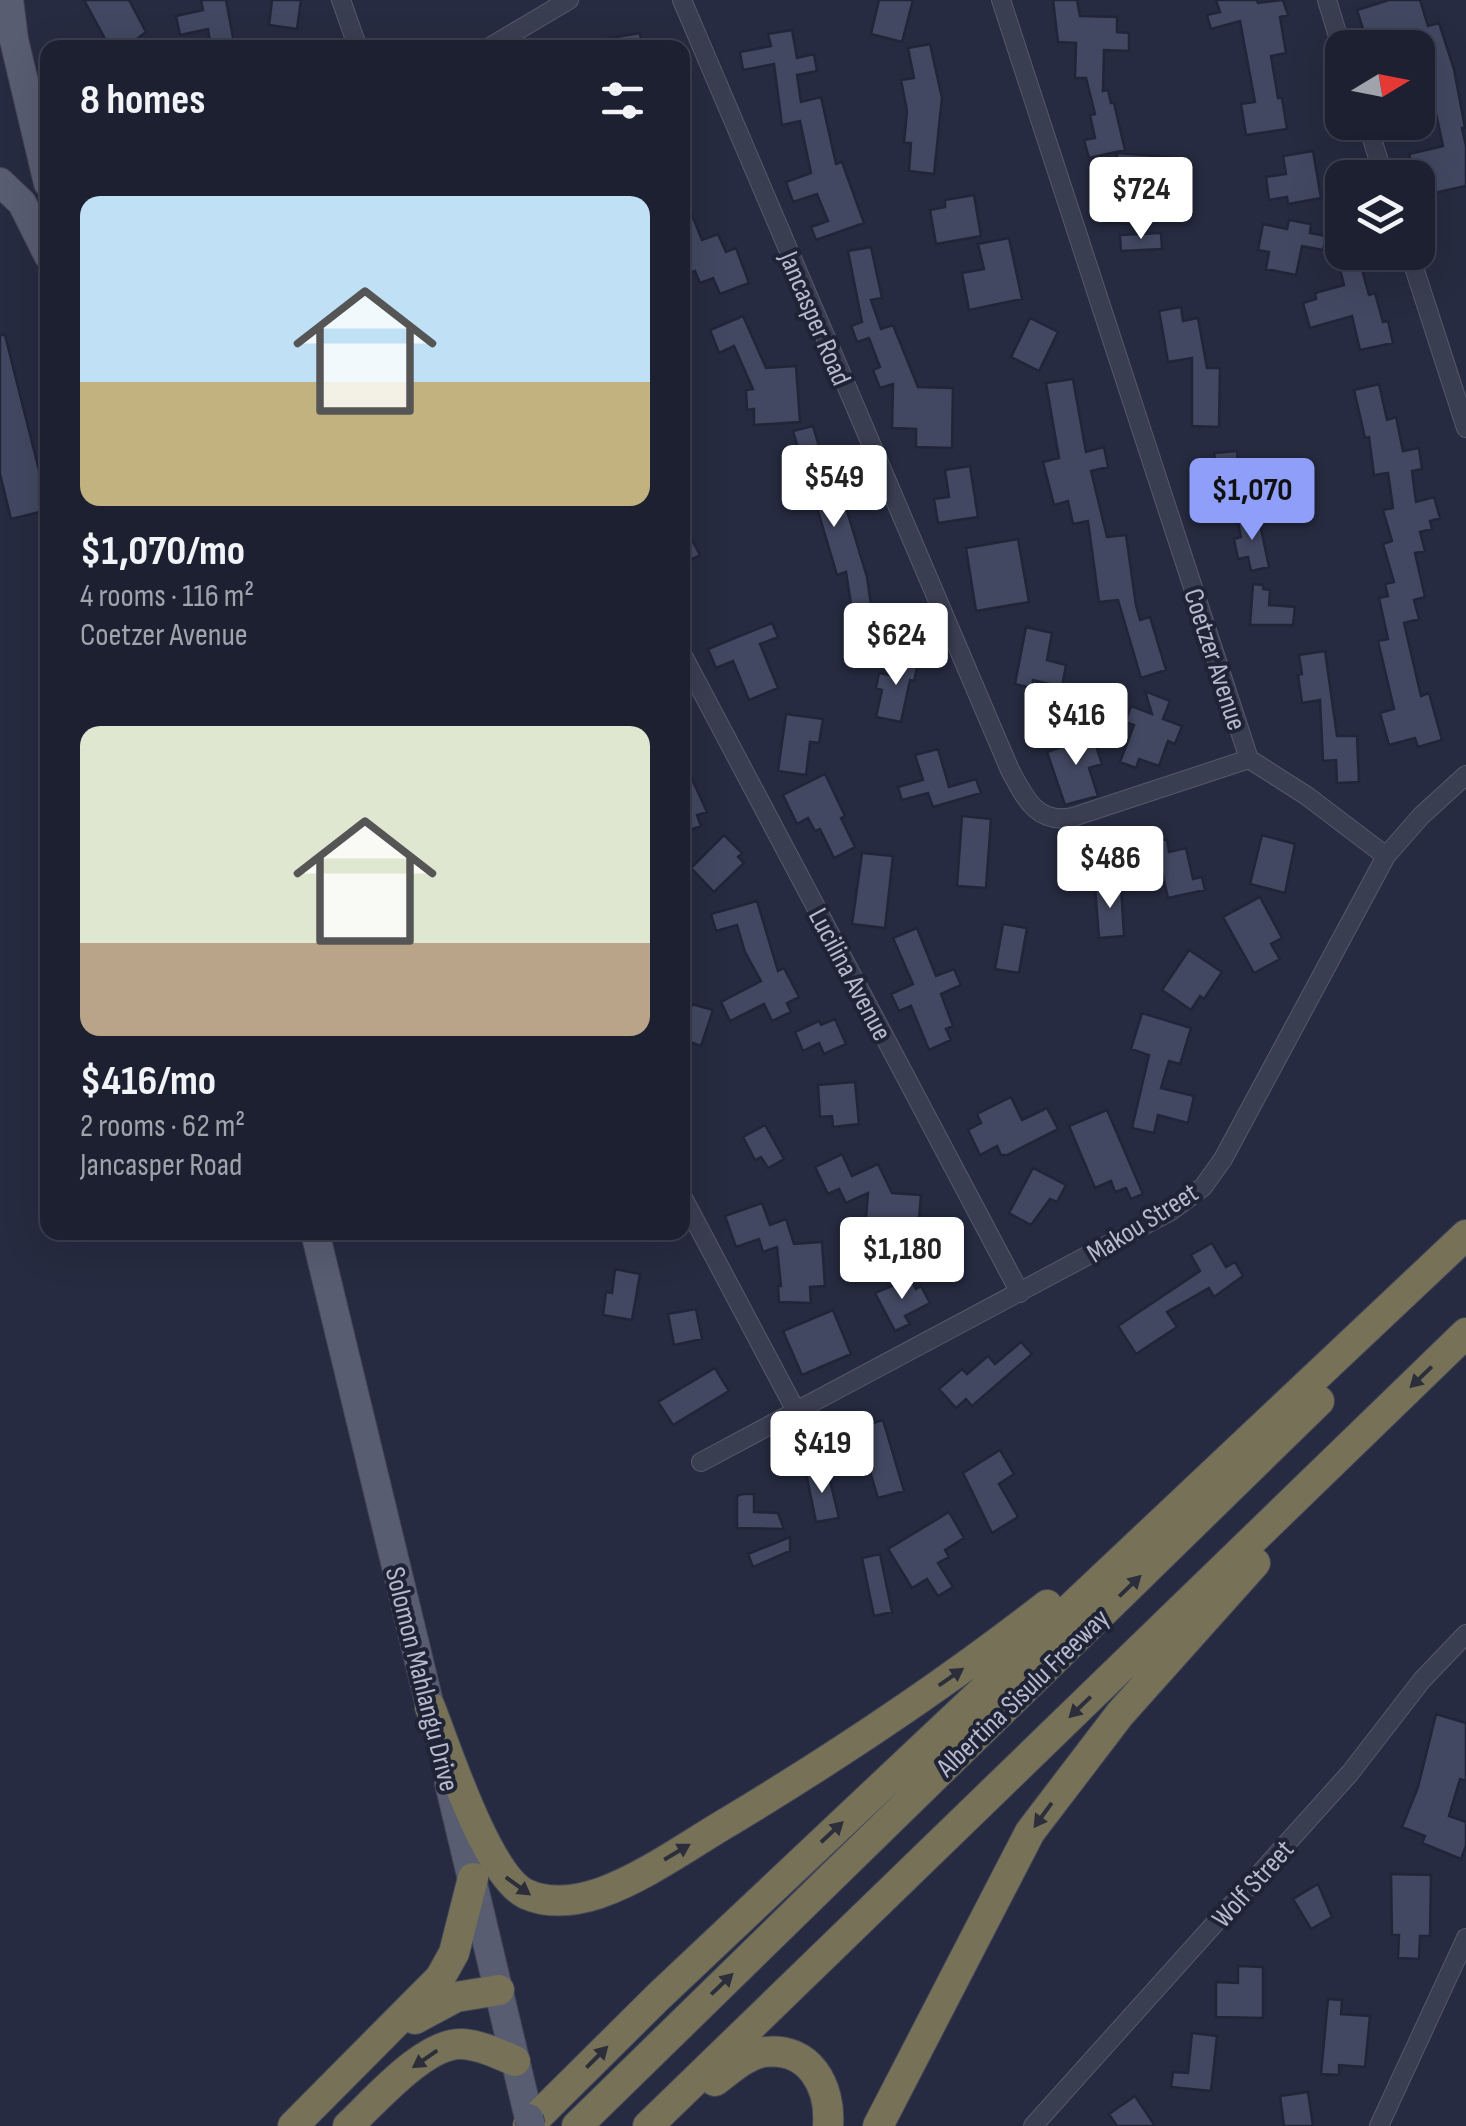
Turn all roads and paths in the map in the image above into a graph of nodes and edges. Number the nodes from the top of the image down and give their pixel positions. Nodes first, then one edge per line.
1 (9, 0) edge
2 (341, 0) edge
3 (569, 0) edge
4 (682, 0) edge
5 (1000, 0) edge
6 (1327, 0) edge
7 (1336, 30) edge
8 (355, 40) edge
9 (502, 40) edge
10 (40, 149) edge
11 (0, 182) edge
12 (40, 239) edge
13 (1415, 270) edge
14 (1466, 428) edge
15 (690, 669) edge
16 (1249, 759) junction
17 (1466, 775) edge
18 (1386, 856) junction
19 (690, 1211) edge
20 (1466, 1235) edge
21 (317, 1240) edge
22 (1466, 1258) edge
23 (1020, 1294) junction
24 (1466, 1333) edge
25 (1310, 1382) junction
26 (796, 1411) junction
27 (1376, 1420) junction
28 (701, 1462) dead end
29 (1466, 1634) edge
30 (430, 1708) junction
31 (473, 1878) junction
32 (1466, 1938) edge
33 (499, 1990) junction
34 (516, 2061) junction
35 (356, 2064) junction
36 (529, 2123) edge
37 (292, 2126) edge
38 (348, 2126) edge
39 (578, 2126) edge
40 (648, 2126) edge
41 (666, 2126) edge
42 (828, 2126) edge
43 (878, 2126) edge
44 (1033, 2126) edge
45 (1379, 2126) edge

1 - 10 main road
2 - 8 street
3 - 9 street
4 - 16 street, Jancasper Road
5 - 16 street, Coetzer Avenue
6 - 7 street
11 - 12 main road
13 - 14 street
15 - 23 street, Lucilina Avenue
16 - 18 street, Coetzer Avenue
17 - 18 street, Makou Street
18 - 23 street, Makou Street
19 - 26 street
20 - 25 highway
21 - 30 main road, Solomon Mahlangu Drive
39 -> 22 highway, Albertina Sisulu Freeway
23 - 26 street, Makou Street
24 -> 27 highway, Albertina Sisulu Freeway
30 -> 25 highway
36 -> 25 highway
26 - 28 street, Makou Street
27 -> 40 highway, Albertina Sisulu Freeway
27 -> 43 highway
29 - 44 street, Wolf Street
30 - 31 main road, Solomon Mahlangu Drive
31 - 33 main road, Solomon Mahlangu Drive
31 - 35 highway
32 - 45 street
33 - 34 main road, Solomon Mahlangu Drive
33 - 35 highway
34 - 36 main road, Solomon Mahlangu Drive
34 -> 38 highway
35 - 37 highway
41 - 42 highway

